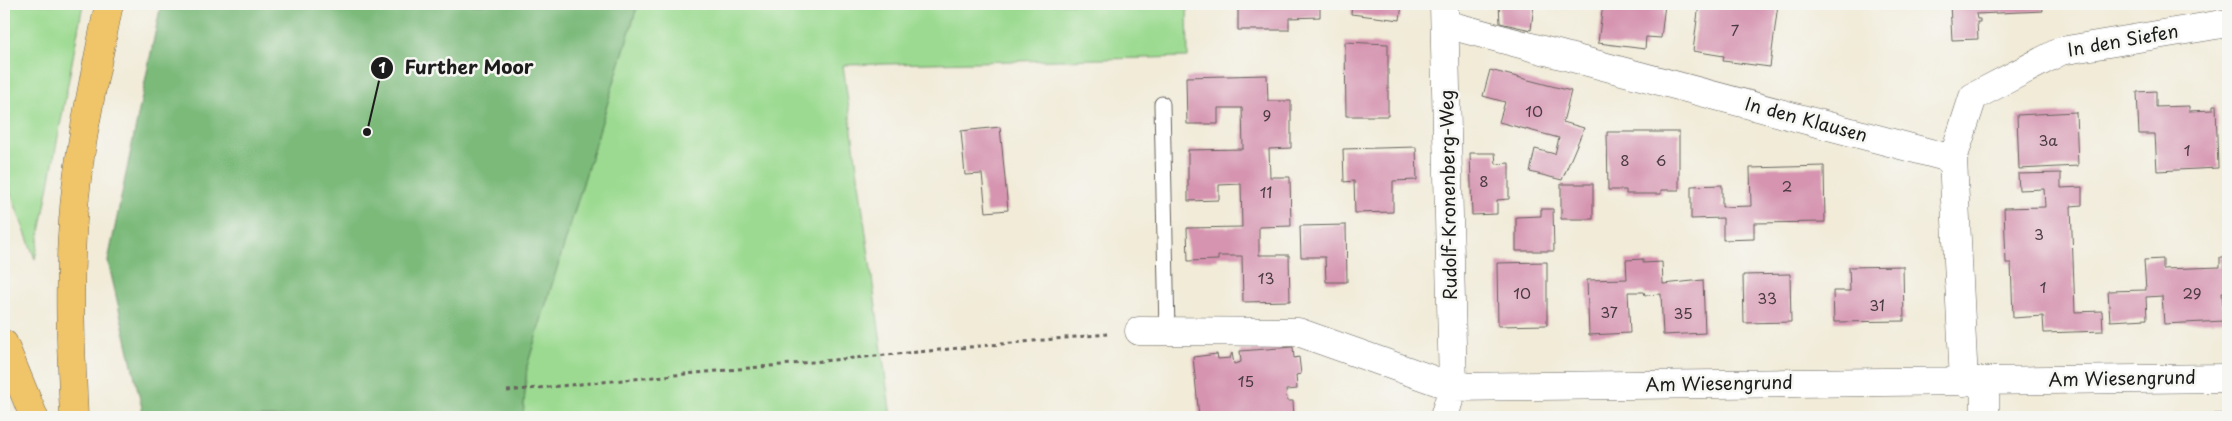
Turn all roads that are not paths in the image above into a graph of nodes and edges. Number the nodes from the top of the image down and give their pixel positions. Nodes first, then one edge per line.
1 (109, 4) edge
2 (1444, 14) edge
3 (2228, 23) edge
4 (1162, 104) dead end
5 (1952, 159) junction
6 (1167, 330) junction
7 (1139, 331) road end
8 (4, 344) edge
9 (2228, 378) edge
10 (1974, 382) junction
11 (1453, 387) junction
12 (34, 417) edge
13 (74, 417) edge
14 (1444, 417) edge
15 (1985, 417) edge

1 - 13 highway
2 - 5 street, In den Klausen
2 - 11 street, Rudolf-Kronenberg-Weg
3 - 5 street, In den Siefen
4 - 6 lane
5 - 10 street
6 - 7 street
6 - 11 street
8 - 12 highway
9 - 10 street, Am Wiesengrund
10 - 11 street, Am Wiesengrund
10 - 15 street
11 - 14 street, Rudolf-Kronenberg-Weg

